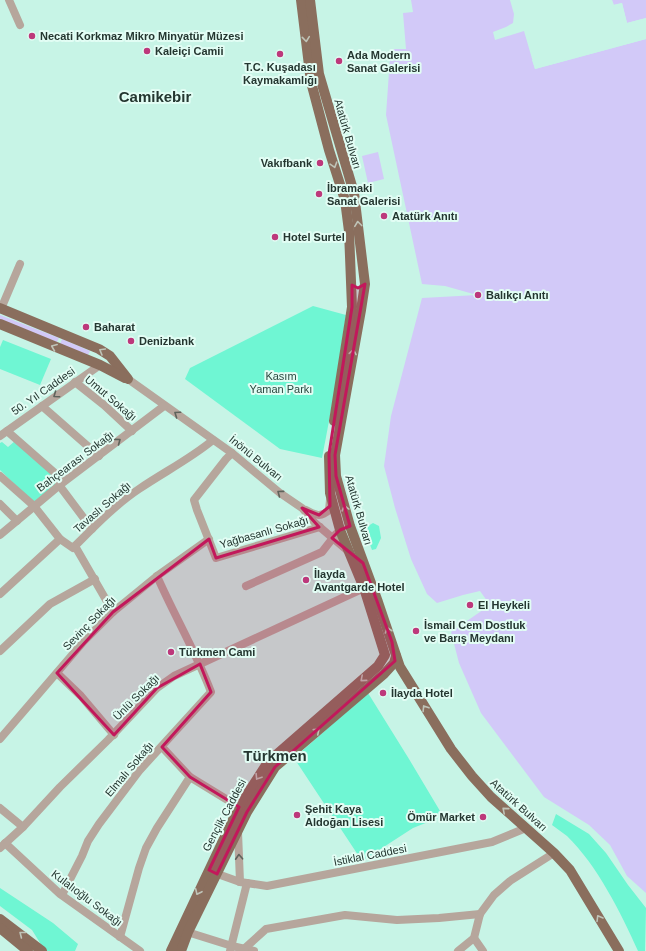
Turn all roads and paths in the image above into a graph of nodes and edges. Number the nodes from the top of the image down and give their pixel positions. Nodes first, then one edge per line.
1 (8, 0) edge
2 (302, 0) edge
3 (310, 0) edge
4 (20, 25) dead end
5 (20, 264) dead end
6 (351, 272) junction
7 (365, 280) junction
8 (352, 285) junction
9 (0, 308) edge
10 (0, 324) edge
11 (100, 365) junction
12 (128, 379) junction
13 (75, 382) junction
14 (42, 406) junction
15 (164, 406) junction
16 (7, 431) junction
17 (132, 431) junction
18 (0, 436) edge
19 (213, 440) junction
20 (232, 453) junction
21 (99, 456) junction
22 (0, 476) edge
23 (62, 483) junction
24 (330, 493) junction
25 (0, 504) edge
26 (34, 506) junction
27 (302, 508) junction
28 (17, 521) junction
29 (320, 527) junction
30 (345, 528) junction
31 (92, 529) junction
32 (0, 535) edge
33 (332, 538) junction
34 (60, 539) junction
35 (209, 539) junction
36 (75, 546) junction
37 (348, 551) junction
38 (363, 563) junction
39 (157, 576) junction
40 (95, 579) junction
41 (246, 586) dead end
42 (364, 588) junction
43 (0, 594) edge
44 (113, 612) junction
45 (1, 648) edge
46 (200, 664) junction
47 (392, 664) junction
48 (57, 673) junction
49 (114, 735) junction
50 (0, 739) edge
51 (162, 747) junction
52 (190, 777) junction
53 (239, 807) junction
54 (0, 808) edge
55 (23, 827) junction
56 (526, 828) junction
57 (238, 832) junction
58 (3, 846) edge
59 (554, 853) junction
60 (213, 872) junction
61 (243, 883) junction
62 (62, 896) junction
63 (480, 914) junction
64 (0, 919) edge
65 (0, 928) edge
66 (184, 931) junction
67 (120, 937) junction
68 (474, 938) junction
69 (231, 948) edge
70 (244, 949) junction
71 (28, 951) edge
72 (42, 951) edge
73 (140, 951) edge
74 (172, 951) edge
75 (181, 951) edge
76 (254, 951) edge
77 (458, 951) edge
78 (483, 951) edge
79 (619, 951) edge

1 - 4 street
2 -> 6 main road, Atatürk Bulvarı
7 -> 3 main road, Atatürk Bulvarı
5 - 9 street
6 - 7 main road
6 - 8 main road, Atatürk Bulvarı
7 - 8 main road
30 -> 7 main road, Atatürk Bulvarı
8 - 24 main road, Atatürk Bulvarı
12 -> 9 main road, İnönü Bulvarı
11 -> 10 main road, İnönü Bulvarı
11 - 12 main road, İnönü Bulvarı
11 - 13 street, 50. Yıl Caddesi
12 - 15 street, İnönü Bulvarı
13 -> 14 street, 50. Yıl Caddesi
13 - 17 street, Umut Sokağı
14 - 16 street, 50. Yıl Caddesi
14 - 21 street
15 - 17 street, Bahçearası Sokağı
19 -> 15 street, İnönü Bulvarı
16 - 18 street, 50. Yıl Caddesi
16 - 23 street
21 -> 17 street, Bahçearası Sokağı
19 - 20 street, İnönü Bulvarı
19 - 31 street, Tavaslı Sokağı
27 -> 20 street, İnönü Bulvarı
20 - 35 street, Yağbasanlı Sokağı
21 - 23 street, Bahçearası Sokağı
22 - 26 street, Tavaslı Sokağı
23 - 26 street, Bahçearası Sokağı
23 - 31 street
24 - 27 street
24 - 30 main road, Atatürk Bulvarı
25 - 28 street
26 - 28 street, Bahçearası Sokağı
26 - 34 street, Tavaslı Sokağı
27 - 29 street, İnönü Bulvarı
28 - 32 street, Bahçearası Sokağı
29 - 33 street, İnönü Bulvarı
29 - 35 street, Yağbasanlı Sokağı
30 - 33 street
30 - 37 main road, Atatürk Bulvarı
30 - 38 main road, Atatürk Bulvarı
31 - 36 street, Tavaslı Sokağı
33 - 37 street, İnönü Bulvarı
33 - 41 street
34 - 36 street, Tavaslı Sokağı
34 - 43 street
35 - 39 street, Sevinç Sokağı
36 - 40 street
37 - 38 street, İnönü Bulvarı
37 - 42 main road, Atatürk Bulvarı
47 -> 38 main road, Atatürk Bulvarı
39 - 44 street, Sevinç Sokağı
39 - 46 street
40 - 44 street
40 - 45 street
42 - 46 street, Ünlü Sokağı
42 - 47 main road, Atatürk Bulvarı
44 - 48 street, Sevinç Sokağı
46 - 49 street, Ünlü Sokağı
46 - 51 street, Elmalı Sokağı
47 -> 53 main road, Gençlik Caddesi
56 -> 47 main road, Atatürk Bulvarı
57 -> 47 main road, Gençlik Caddesi
48 - 49 street
48 - 50 street, Sevinç Sokağı
49 - 55 street, Ünlü Sokağı
51 - 52 street
51 - 62 street, Elmalı Sokağı
52 - 53 street
52 - 67 street
53 - 60 main road, Gençlik Caddesi
54 - 55 street
55 - 58 street, Ünlü Sokağı
56 - 59 main road, Atatürk Bulvarı
56 - 61 street, İstiklal Caddesi
57 - 60 main road, Gençlik Caddesi
61 -> 57 street
58 - 62 street, Kulalıoğlu Sokağı
59 - 63 street
79 -> 59 main road, Atatürk Bulvarı
60 - 61 street, İstiklal Caddesi
60 - 66 main road, Gençlik Caddesi
61 - 69 street
62 - 67 street, Kulalıoğlu Sokağı
63 - 68 street
63 - 70 street
72 -> 64 main road
65 - 71 main road
66 - 69 street
66 - 74 main road, Gençlik Caddesi
66 - 75 main road, Gençlik Caddesi
67 - 73 street, Kulalıoğlu Sokağı
68 - 77 street
68 - 78 street
69 - 70 street
70 - 76 street

